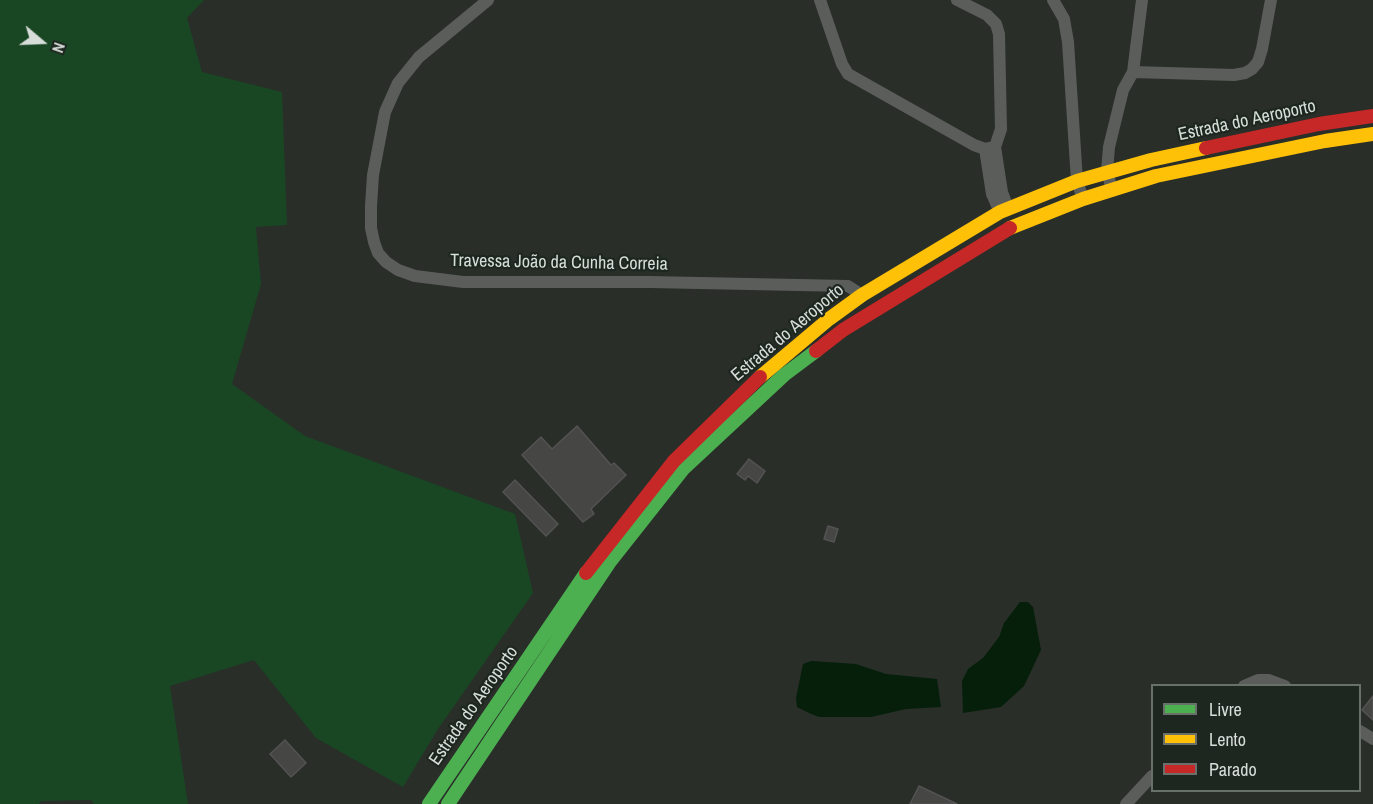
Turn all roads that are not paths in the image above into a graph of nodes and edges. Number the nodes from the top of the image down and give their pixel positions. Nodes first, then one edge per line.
1 (488, 0) edge
2 (820, 0) edge
3 (957, 0) edge
4 (1053, 0) edge
5 (1142, 0) edge
6 (1271, 0) edge
7 (1133, 72) junction
8 (1373, 116) edge
9 (1373, 134) edge
10 (990, 148) junction
11 (1107, 171) junction
12 (1077, 181) junction
13 (1112, 190) junction
14 (1083, 198) junction
15 (1004, 210) junction
16 (862, 295) junction
17 (1249, 684) edge
18 (1280, 684) edge
19 (1151, 777) edge
20 (429, 804) edge
21 (448, 804) edge
22 (1126, 804) edge

1 - 16 street, Travessa João da Cunha Correia
2 - 10 street
3 - 10 street
4 - 12 street
5 - 7 street
6 - 7 street
7 - 11 street
8 - 11 main road, Estrada do Aeroporto
9 - 13 main road, Estrada do Aeroporto
10 - 15 street
11 - 12 main road, Estrada do Aeroporto
11 - 13 street
12 - 14 street
12 - 15 main road, Estrada do Aeroporto
13 - 14 main road, Estrada do Aeroporto
14 - 21 main road, Estrada do Aeroporto
15 - 16 main road, Estrada do Aeroporto
16 - 20 main road, Estrada do Aeroporto
17 - 18 street
19 - 22 street

